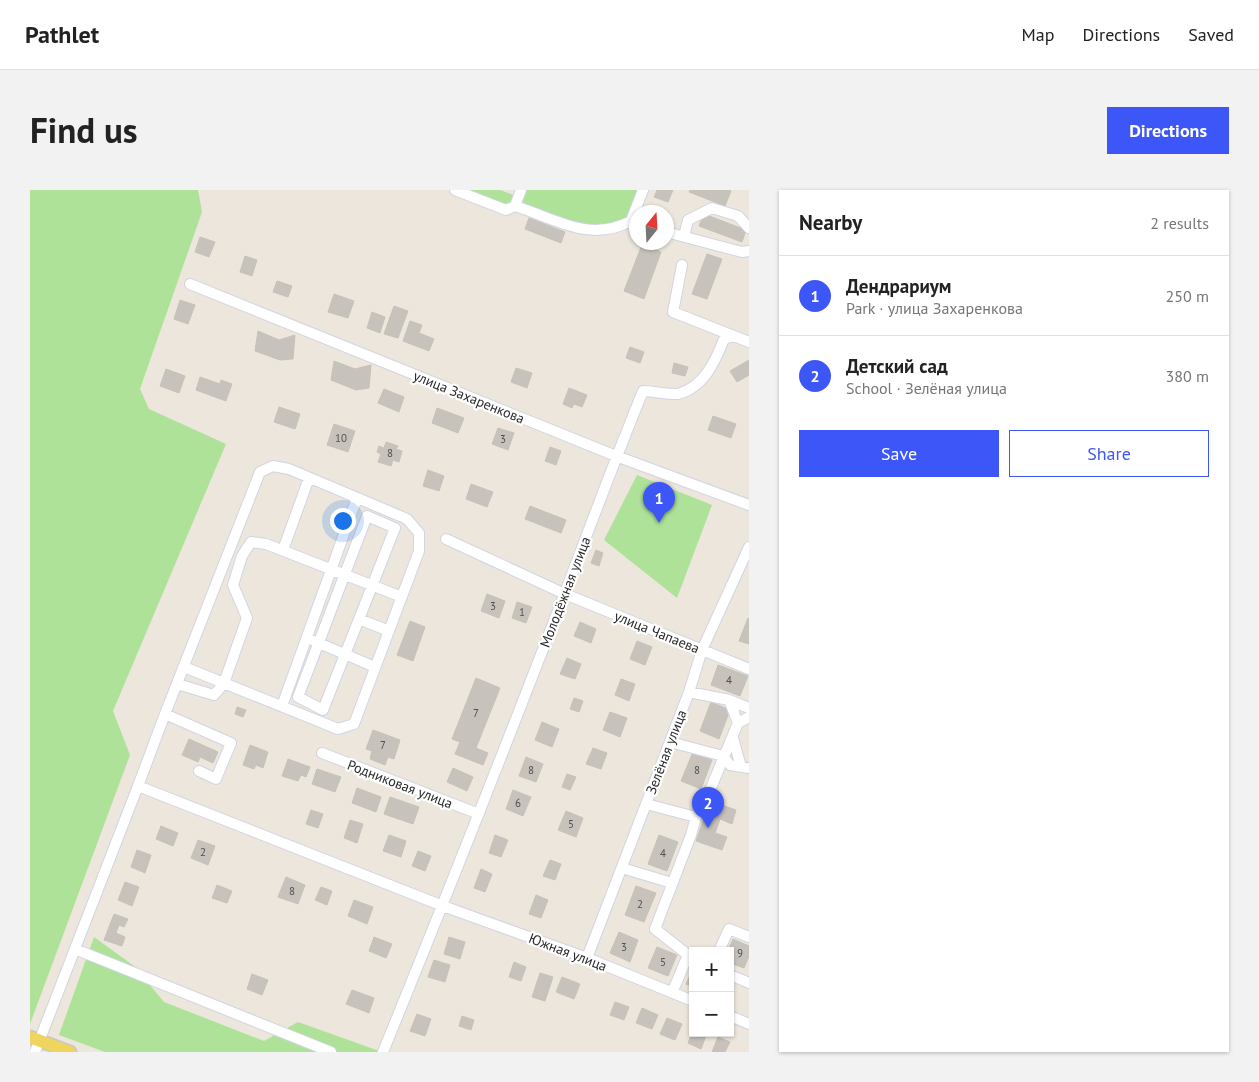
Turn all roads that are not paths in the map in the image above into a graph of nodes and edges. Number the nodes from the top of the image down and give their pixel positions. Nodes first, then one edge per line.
1 (455, 190) edge
2 (521, 190) edge
3 (643, 190) edge
4 (639, 205) edge
5 (515, 206) junction
6 (629, 223) edge
7 (749, 228) edge
8 (674, 234) edge
9 (684, 236) junction
10 (749, 251) edge
11 (682, 265) dead end
12 (190, 284) dead end
13 (734, 336) junction
14 (749, 342) edge
15 (616, 456) junction
16 (309, 478) junction
17 (357, 498) junction
18 (749, 505) edge
19 (446, 538) dead end
20 (749, 547) edge
21 (283, 550) junction
22 (332, 569) junction
23 (345, 574) junction
24 (373, 585) junction
25 (565, 594) junction
26 (402, 596) junction
27 (360, 619) junction
28 (389, 631) junction
29 (306, 638) junction
30 (318, 643) junction
31 (702, 650) junction
32 (345, 655) junction
33 (184, 667) junction
34 (375, 667) junction
35 (749, 670) edge
36 (224, 683) junction
37 (177, 684) junction
38 (689, 692) junction
39 (729, 700) junction
40 (282, 706) junction
41 (749, 708) edge
42 (165, 714) junction
43 (749, 717) edge
44 (738, 723) junction
45 (733, 738) junction
46 (670, 742) junction
47 (322, 753) dead end
48 (723, 756) junction
49 (745, 767) edge
50 (199, 771) dead end
51 (138, 786) junction
52 (646, 804) junction
53 (479, 814) junction
54 (696, 817) junction
55 (622, 868) junction
56 (672, 884) junction
57 (443, 906) junction
58 (749, 937) edge
59 (722, 947) edge
60 (75, 949) junction
61 (689, 955) edge
62 (587, 958) junction
63 (689, 958) edge
64 (734, 977) edge
65 (749, 983) edge
66 (672, 993) junction
67 (689, 999) edge
68 (734, 1018) edge
69 (749, 1024) edge
70 (35, 1043) edge
71 (70, 1052) edge
72 (331, 1052) edge
73 (383, 1052) edge

1 - 5 street
2 - 5 street
3 - 4 street
5 - 6 street
7 - 9 street
8 - 9 street
9 - 10 street
11 - 13 street
12 - 15 street, улица Захаренкова
13 - 14 street
13 - 15 street, Молодёжная улица
15 - 18 street, улица Захаренкова
15 - 25 street, Молодёжная улица
16 - 17 street
16 - 21 street
16 - 33 street
17 - 22 street
17 - 26 street
19 - 25 street, улица Чапаева
20 - 31 street, Зелёная улица
21 - 22 street
21 - 36 street
22 - 23 street
22 - 29 street
23 - 24 street
23 - 24 street
23 - 30 street
24 - 26 street
24 - 27 street
25 - 31 street, улица Чапаева
25 - 53 street, Молодёжная улица
26 - 28 street
27 - 28 street
27 - 32 street
28 - 34 street
29 - 30 street
29 - 40 street
30 - 32 street
30 - 32 street
31 - 35 street, улица Чапаева
31 - 38 street, Зелёная улица
32 - 34 street
33 - 36 street
33 - 37 street
34 - 40 street
36 - 37 street
36 - 40 street
37 - 42 street
38 - 39 street
38 - 46 street, Зелёная улица
39 - 41 street
39 - 44 street
42 - 50 street
42 - 51 street
43 - 44 street
44 - 45 street
45 - 48 street
45 - 49 street
46 - 48 street
46 - 52 street, Зелёная улица
47 - 53 street, Родниковая улица
48 - 49 street
48 - 54 street
51 - 57 street, Южная улица
51 - 60 street
52 - 54 street
52 - 55 street, Зелёная улица
53 - 57 street, Молодёжная улица
54 - 56 street
55 - 56 street
55 - 62 street, Зелёная улица
56 - 61 street
57 - 62 street, Южная улица
57 - 73 street, Молодёжная улица
58 - 59 street
60 - 70 street
60 - 72 street
62 - 66 street, Южная улица
63 - 66 street
64 - 65 street
66 - 67 street, Южная улица
68 - 69 street
70 - 71 main road

